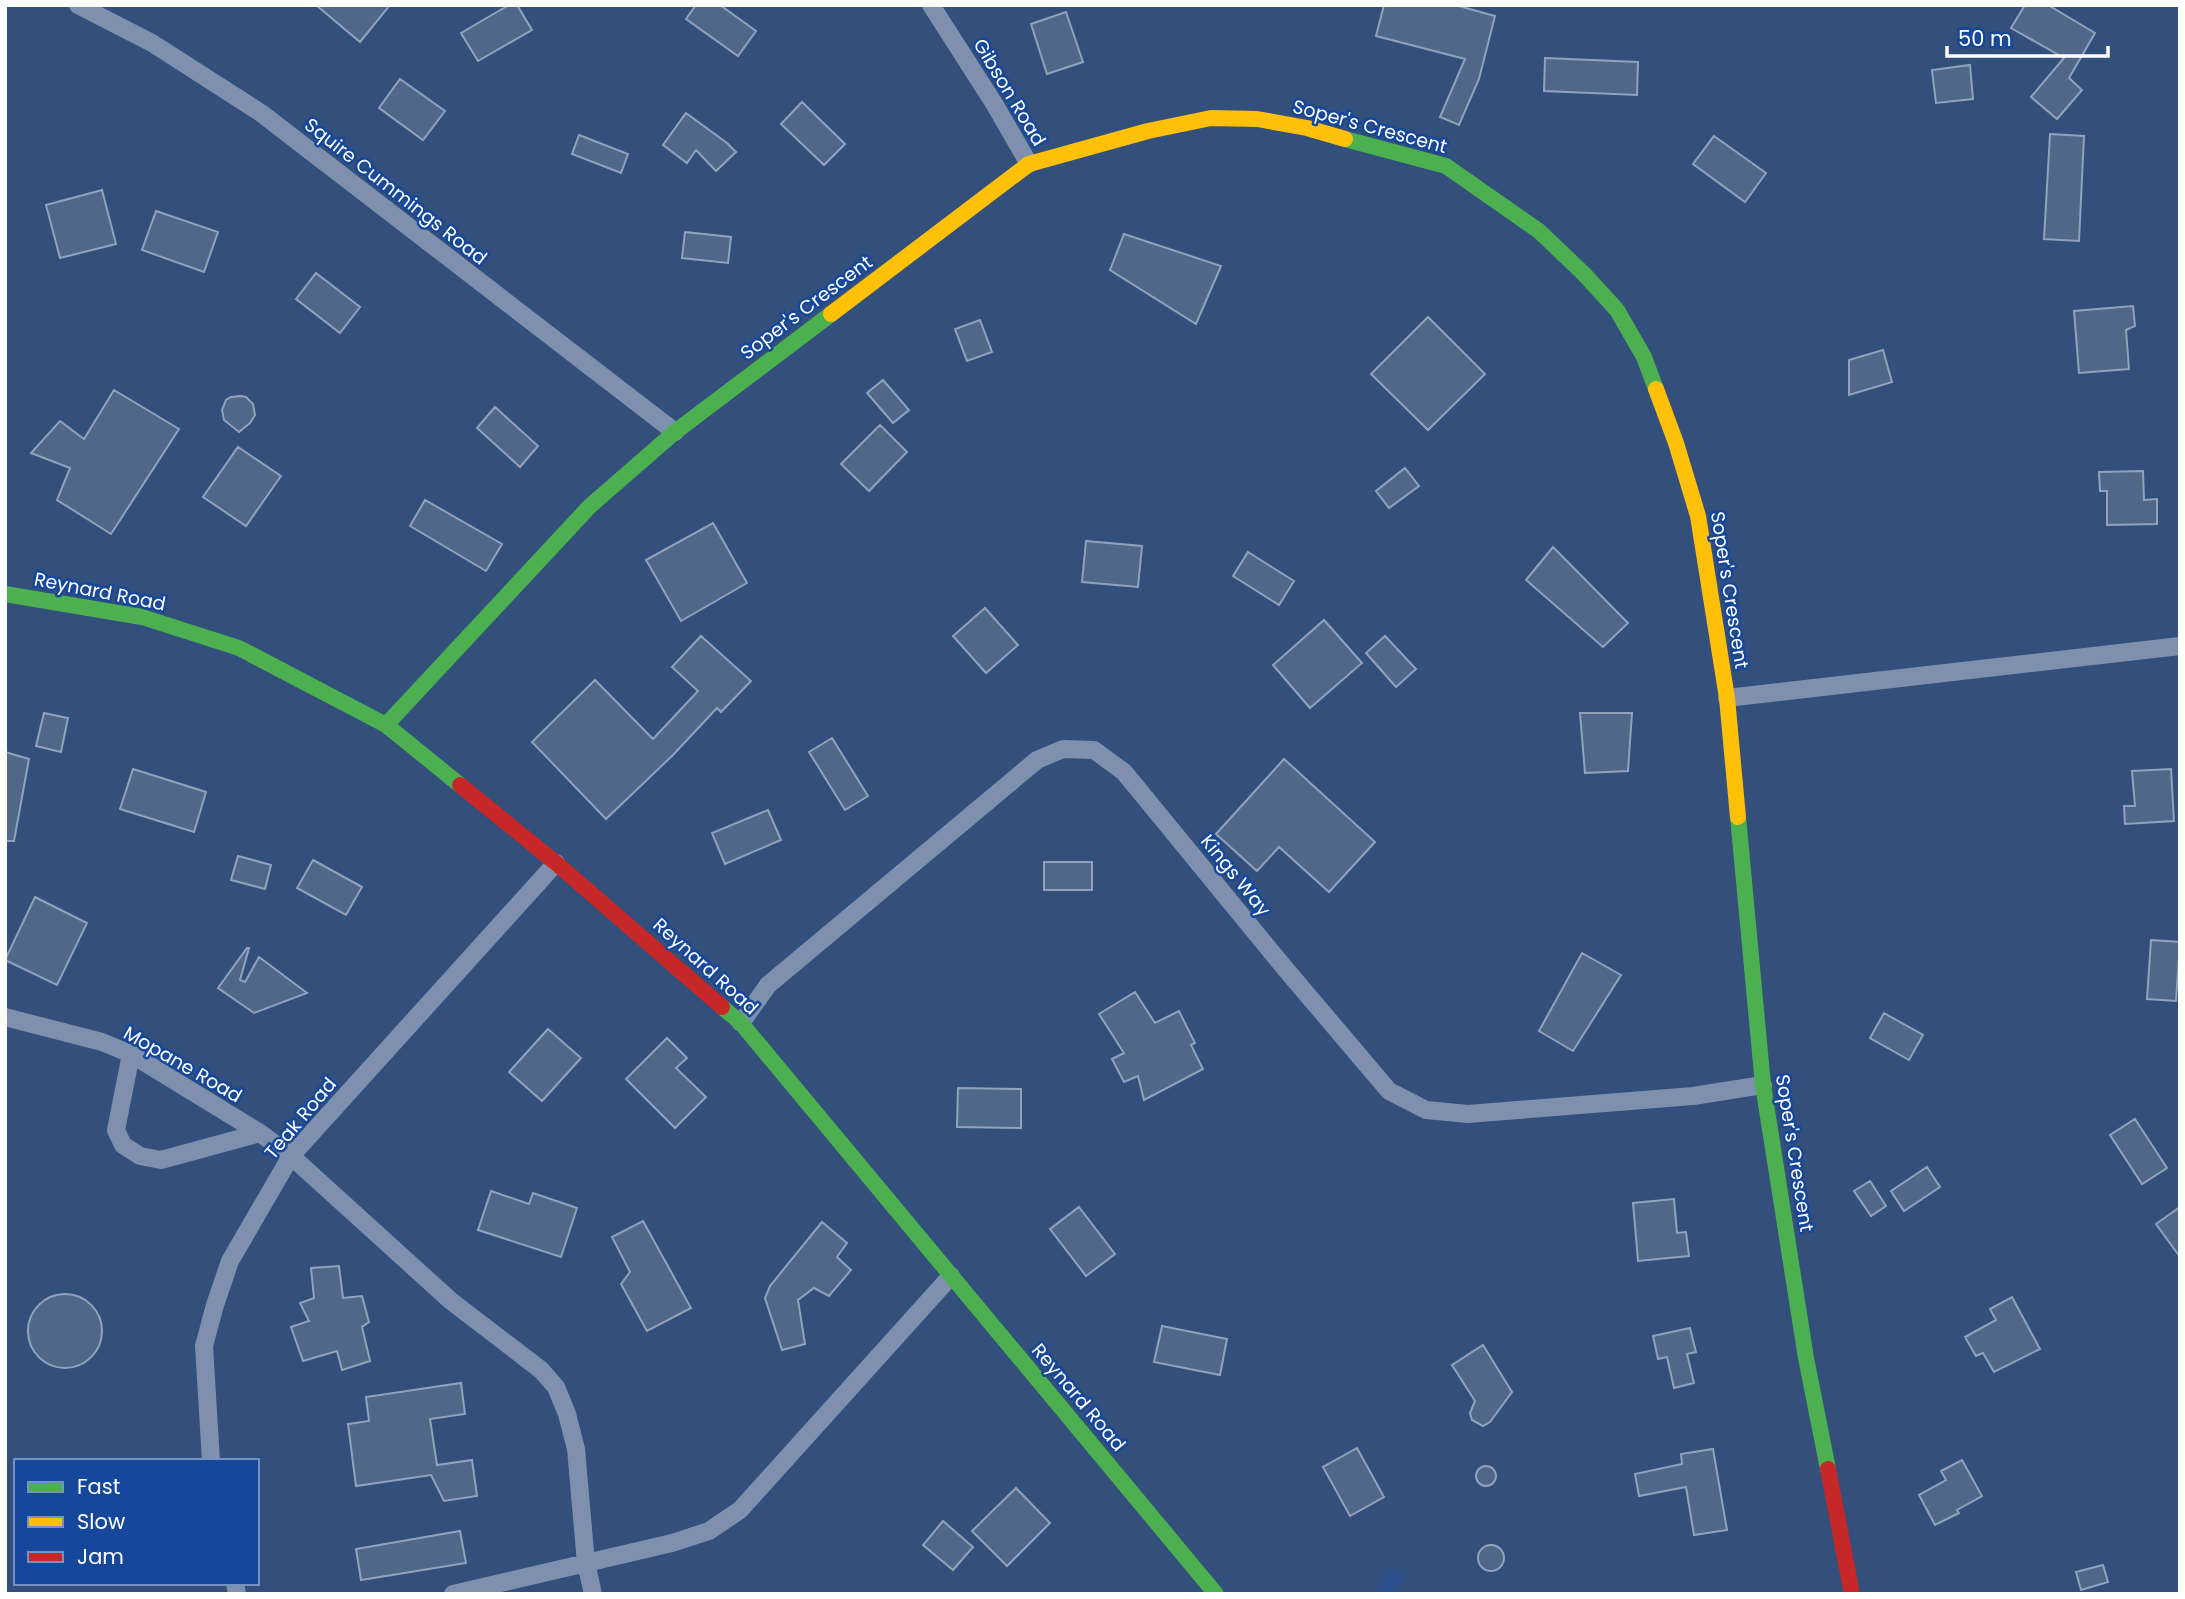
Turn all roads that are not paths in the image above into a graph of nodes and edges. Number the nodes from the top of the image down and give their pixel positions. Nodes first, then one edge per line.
1 (78, 5) edge
2 (931, 5) edge
3 (1030, 164) junction
4 (675, 432) junction
5 (5, 594) edge
6 (2180, 646) edge
7 (1727, 698) junction
8 (386, 725) junction
9 (556, 863) junction
10 (5, 1017) edge
11 (741, 1023) junction
12 (131, 1054) junction
13 (1763, 1085) junction
14 (260, 1133) junction
15 (290, 1156) junction
16 (951, 1276) junction
17 (211, 1459) edge
18 (586, 1563) junction
19 (453, 1594) edge
20 (593, 1594) edge
21 (1216, 1594) edge
22 (1852, 1594) edge

1 - 4 street, Squire Cummings Road
2 - 3 street, Gibson Road
3 - 4 street, Soper's Crescent
3 - 7 street, Soper's Crescent
4 - 8 street, Soper's Crescent
5 - 8 street, Reynard Road
6 - 7 street
7 - 13 street, Soper's Crescent
8 - 9 street, Reynard Road
9 - 11 street, Reynard Road
9 - 15 street, Teak Road
10 - 12 street, Mopane Road
11 - 13 street, Kings Way
11 - 16 street, Reynard Road
12 - 14 street, Mopane Road
12 - 14 street
13 - 22 street, Soper's Crescent
14 - 15 street, Mopane Road
15 - 17 street, Teak Road
15 - 18 street, Mopane Road
16 - 18 street
16 - 21 street, Reynard Road
18 - 19 street
18 - 20 street, Mopane Road

